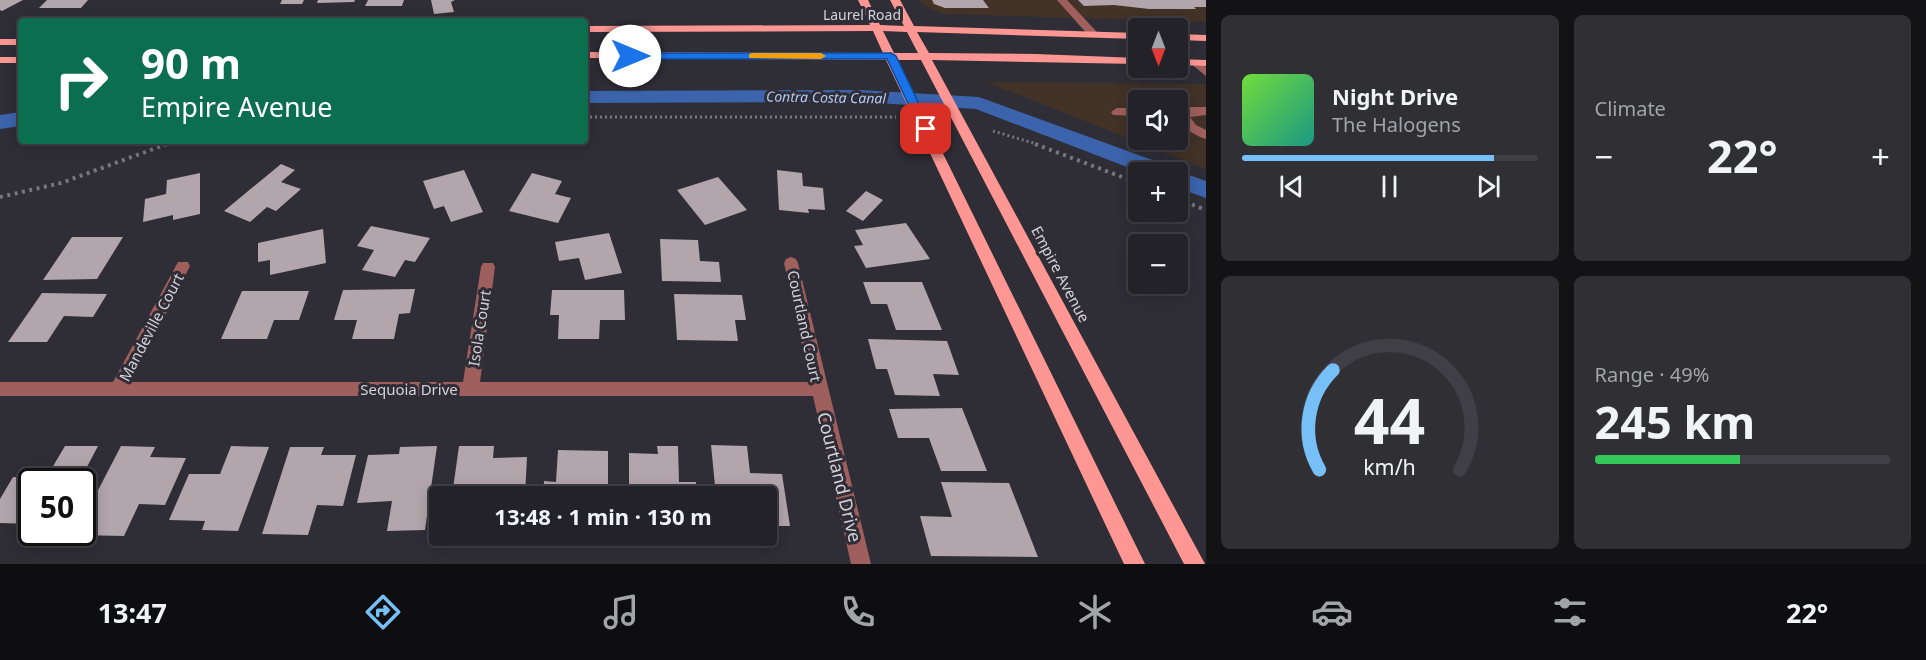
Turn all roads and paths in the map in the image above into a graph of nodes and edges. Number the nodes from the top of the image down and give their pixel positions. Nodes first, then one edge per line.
1 (863, 0) edge
2 (895, 0) edge
3 (1062, 0) edge
4 (877, 28) junction
5 (588, 29) edge
6 (910, 29) junction
7 (1093, 34) junction
8 (1128, 36) edge
9 (1188, 37) edge
10 (1206, 38) edge
11 (0, 42) edge
12 (18, 42) edge
13 (588, 56) edge
14 (891, 56) junction
15 (925, 56) junction
16 (0, 60) edge
17 (18, 60) edge
18 (1128, 61) edge
19 (1201, 63) edge
20 (1206, 73) edge
21 (1188, 111) edge
22 (1206, 111) edge
23 (1117, 112) dead end
24 (1128, 112) edge
25 (588, 117) edge
26 (896, 117) dead end
27 (1188, 123) edge
28 (993, 131) dead end
29 (1206, 135) edge
30 (167, 144) edge
31 (1128, 179) edge
32 (0, 197) edge
33 (1188, 203) edge
34 (1206, 210) edge
35 (791, 263) dead end
36 (183, 266) dead end
37 (488, 267) dead end
38 (0, 389) edge
39 (118, 389) junction
40 (470, 389) junction
41 (819, 389) junction
42 (861, 564) edge
43 (1135, 564) edge
44 (1195, 564) edge

1 - 4 main road
2 - 6 main road, Empire Avenue
3 - 7 street
4 - 5 main road, Laurel Road
4 - 6 main road, Laurel Road
4 - 14 main road
6 - 7 main road, Laurel Road
6 - 15 main road, Empire Avenue
7 - 8 main road, Laurel Road
9 - 10 main road
11 - 12 main road
13 - 14 main road
14 - 15 main road
14 - 43 main road
15 - 18 main road
15 - 44 main road, Empire Avenue
16 - 17 main road
19 - 20 street
21 - 22 street
23 - 24 street
25 - 26 path
27 - 29 street
28 - 31 path
30 - 32 path
33 - 34 path
35 - 41 street, Courtland Court
36 - 39 street, Mandeville Court
37 - 40 street, Isola Court
38 - 39 street, Sequoia Drive
39 - 40 street, Sequoia Drive
40 - 41 street, Sequoia Drive
41 - 42 street, Courtland Drive

